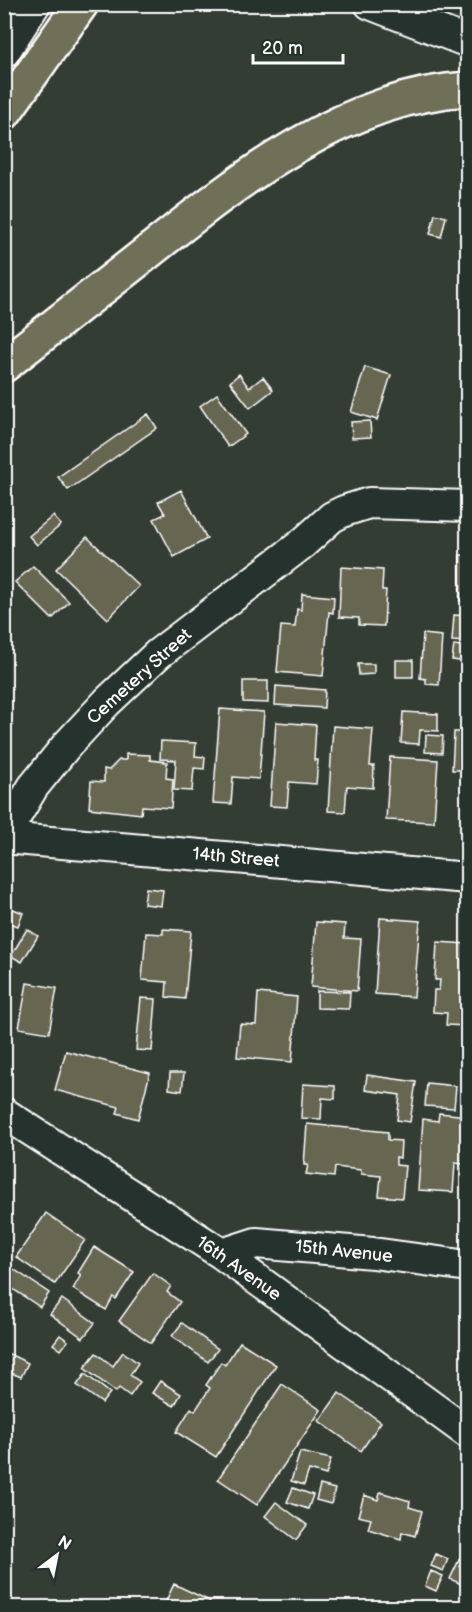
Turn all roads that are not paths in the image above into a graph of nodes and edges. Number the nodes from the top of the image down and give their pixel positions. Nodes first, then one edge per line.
1 (35, 4) edge
2 (81, 4) edge
3 (370, 4) edge
4 (407, 11) edge
5 (468, 42) edge
6 (4, 52) edge
7 (468, 89) edge
8 (4, 112) edge
9 (4, 365) edge
10 (468, 506) edge
11 (4, 837) edge
12 (468, 878) edge
13 (4, 1113) edge
14 (222, 1254) junction
15 (468, 1266) edge
16 (468, 1433) edge

1 - 6 street
2 - 8 main road
3 - 4 street
4 - 5 street
7 - 9 main road
10 - 11 street, Cemetery Street
11 - 12 street, 14th Street
13 - 14 street, 16th Avenue
14 - 15 street, 15th Avenue
14 - 16 street, 16th Avenue

